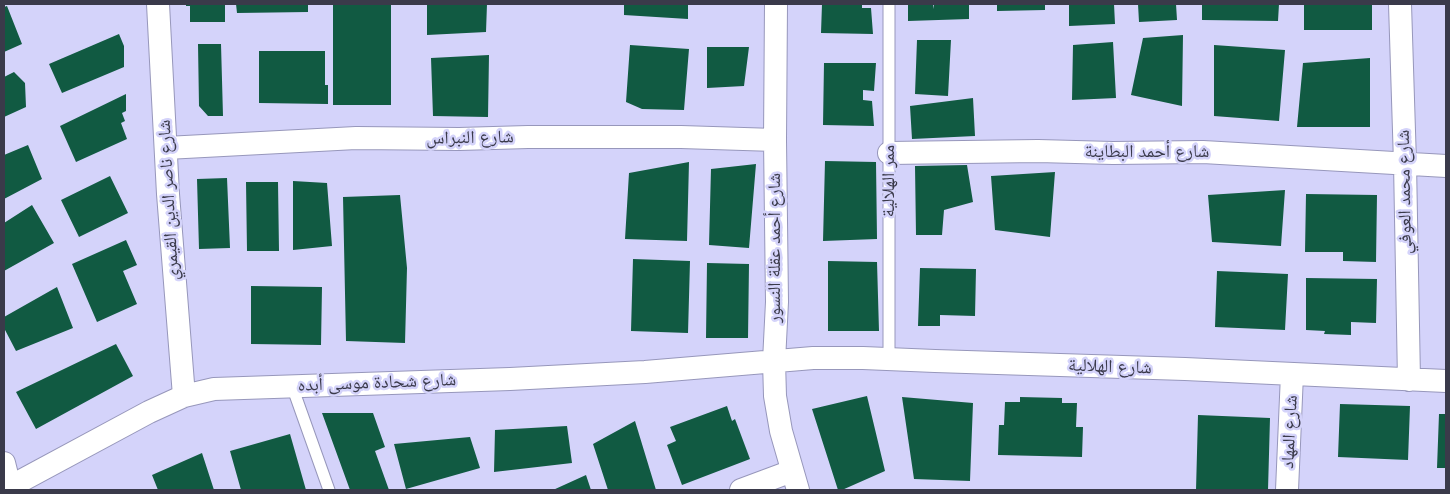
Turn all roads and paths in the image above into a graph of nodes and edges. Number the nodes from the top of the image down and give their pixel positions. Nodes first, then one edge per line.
1 (158, 4) edge
2 (776, 4) edge
3 (889, 4) edge
4 (1400, 4) edge
5 (775, 140) junction
6 (166, 148) junction
7 (890, 153) junction
8 (1405, 163) junction
9 (1446, 166) edge
10 (889, 359) junction
11 (774, 361) junction
12 (1292, 374) junction
13 (1409, 380) junction
14 (1446, 381) edge
15 (292, 386) junction
16 (184, 396) junction
17 (4, 463) edge
18 (795, 481) edge
19 (7, 489) edge
20 (329, 490) edge
21 (741, 490) edge
22 (1287, 490) edge

1 - 6 street, شارع ناصر الدين القيمري
2 - 5 street, شارع أحمد عقلة النسور
3 - 7 lane, ممر الهلالية
4 - 8 street, شارع محمد العوفي
5 - 6 street, شارع النبراس
5 - 11 street, شارع أحمد عقلة النسور
6 - 16 street, شارع ناصر الدين القيمري
7 - 8 street, شارع أحمد البطاينة
7 - 10 lane, ممر الهلالية
8 - 9 street, شارع أحمد البطاينة
8 - 13 street, شارع محمد العوفي
10 - 11 street, شارع الهلالية
10 - 12 street, شارع الهلالية
11 - 15 street, شارع شحادة موسى أبده
11 - 18 street, شارع أحمد عقلة النسور
12 - 13 street, شارع الهلالية
12 - 22 street, شارع المهاد
13 - 14 street, شارع الهلالية
15 - 16 street, شارع شحادة موسى أبده
15 - 20 lane
16 - 19 street, شارع شحادة موسى أبده
17 - 19 street
18 - 21 street

